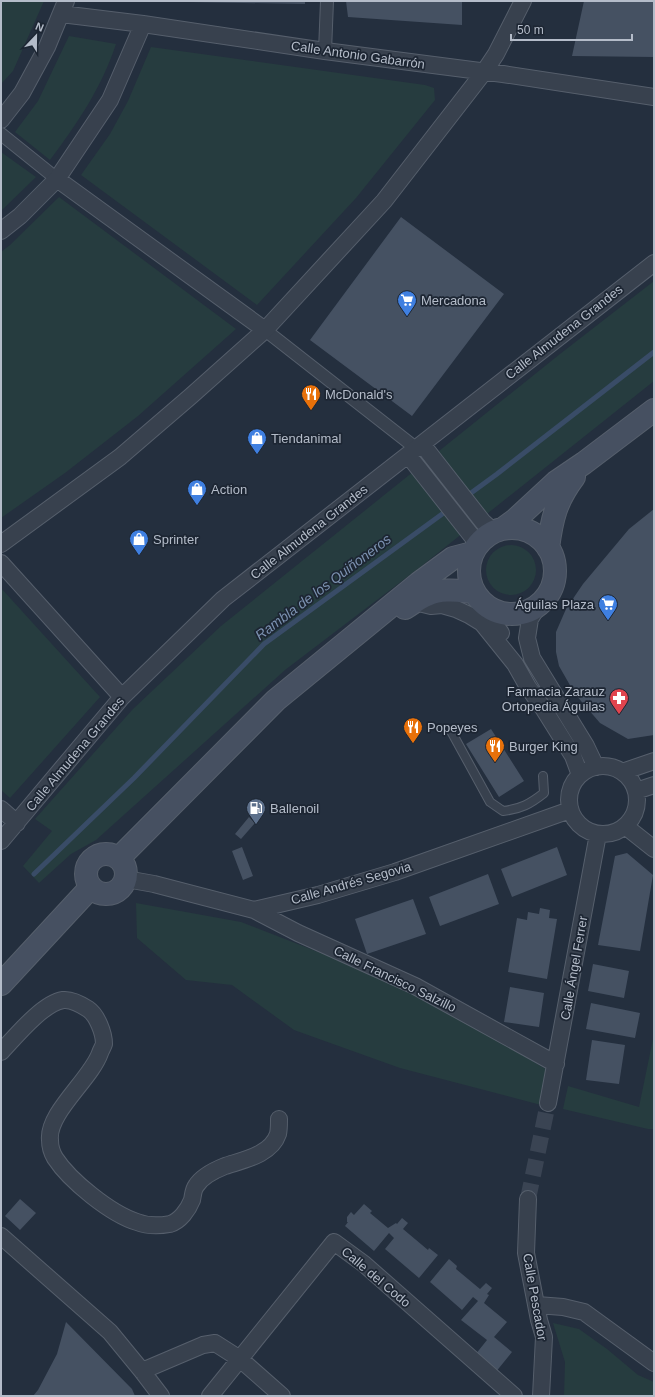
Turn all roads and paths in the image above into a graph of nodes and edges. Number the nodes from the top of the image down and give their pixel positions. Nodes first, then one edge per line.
1 (327, 1) edge
2 (523, 1) edge
3 (64, 8) edge
4 (143, 24) junction
5 (325, 51) junction
6 (484, 72) junction
7 (654, 98) edge
8 (1, 120) edge
9 (1, 134) edge
10 (57, 179) junction
11 (1, 231) edge
12 (654, 262) edge
13 (265, 330) junction
14 (654, 410) edge
15 (415, 449) junction
16 (584, 463) junction
17 (487, 539) junction
18 (1, 544) edge
19 (548, 548) junction
20 (1, 563) edge
21 (478, 597) junction
22 (414, 602) junction
23 (540, 603) junction
24 (345, 644) junction
25 (515, 664) junction
26 (122, 697) junction
27 (451, 731) dead end
28 (654, 761) edge
29 (596, 767) junction
30 (622, 772) junction
31 (580, 775) junction
32 (543, 776) dead end
33 (654, 784) edge
34 (636, 791) junction
35 (1, 809) edge
36 (570, 810) junction
37 (17, 823) junction
38 (624, 826) junction
39 (598, 834) junction
40 (1, 840) edge
41 (654, 849) edge
42 (119, 858) junction
43 (126, 879) junction
44 (91, 887) junction
45 (254, 910) junction
46 (1, 984) edge
47 (1, 1052) edge
48 (556, 1064) junction
49 (548, 1103) tunnel mouth
50 (279, 1119) dead end
51 (528, 1199) tunnel mouth
52 (1, 1236) edge
53 (537, 1304) junction
54 (240, 1359) junction
55 (654, 1363) edge
56 (142, 1371) junction
57 (161, 1396) edge
58 (210, 1396) edge
59 (282, 1396) edge
60 (514, 1396) edge
61 (541, 1396) edge

1 - 5 street
2 - 6 street
3 - 4 street, Calle Antonio Gabarrón
3 - 8 street
4 - 5 street, Calle Antonio Gabarrón
4 - 10 street
5 - 6 street, Calle Antonio Gabarrón
6 - 7 street, Calle Antonio Gabarrón
6 - 13 street
9 - 10 street
10 - 11 street
10 - 13 street
12 - 15 street, Calle Almudena Grandes
13 - 15 street
13 - 18 street
14 - 16 main road
15 - 17 street
15 - 17 street
15 - 26 street, Calle Almudena Grandes
16 - 17 main road
16 - 19 main road
17 - 19 main road
17 - 21 main road
17 - 24 main road
19 - 23 main road
20 - 26 street
21 - 22 main road
21 - 23 main road
21 - 25 street
22 - 24 main road
22 - 25 street
23 - 29 street
24 - 42 main road
25 - 31 street
26 - 37 street, Calle Almudena Grandes
27 - 32 lane
28 - 30 street
29 - 30 street
29 - 31 street
30 - 34 street
31 - 36 street
33 - 34 street
34 - 38 street
35 - 37 street
36 - 39 street
36 - 45 street, Calle Andrés Segovia
37 - 40 street, Calle Almudena Grandes
38 - 39 street
38 - 41 street
39 - 48 street, Calle Ángel Ferrer
42 - 43 main road
42 - 44 main road
43 - 44 main road
43 - 45 street, Calle Andrés Segovia
44 - 46 main road
45 - 48 street, Calle Francisco Salzillo
47 - 50 street
48 - 49 street, Calle Ángel Ferrer
51 - 53 street, Calle Pescador
52 - 56 street
53 - 55 street
53 - 61 street, Calle Pescador
54 - 56 street
54 - 58 street, Calle del Codo
54 - 59 street
54 - 60 street, Calle del Codo
56 - 57 street

